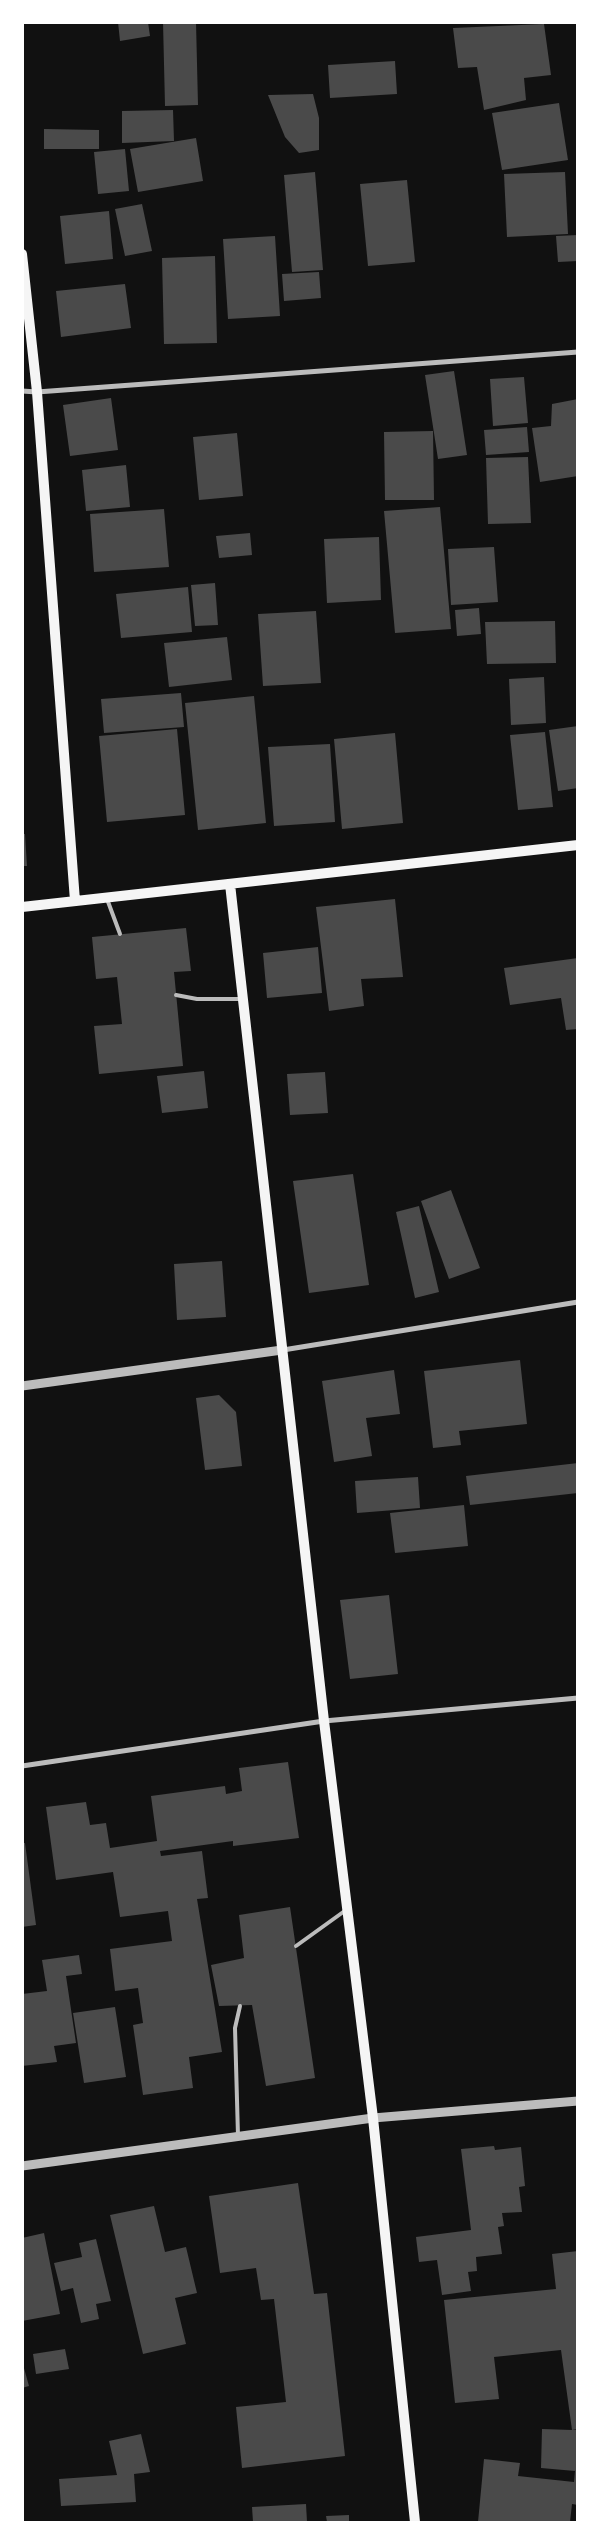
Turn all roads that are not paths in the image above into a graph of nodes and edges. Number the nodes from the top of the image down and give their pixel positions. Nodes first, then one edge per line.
1 (22, 254) edge
2 (578, 352) edge
3 (22, 391) edge
4 (37, 392) junction
5 (578, 844) edge
6 (230, 884) junction
7 (106, 897) junction
8 (75, 901) junction
9 (22, 907) edge
10 (120, 934) dead end
11 (176, 995) dead end
12 (242, 999) junction
13 (578, 1302) edge
14 (282, 1350) junction
15 (22, 1386) edge
16 (578, 1698) edge
17 (324, 1721) junction
18 (22, 1766) edge
19 (347, 1909) junction
20 (296, 1946) dead end
21 (240, 2006) dead end
22 (578, 2101) edge
23 (373, 2118) junction
24 (238, 2136) junction
25 (22, 2166) edge
26 (416, 2522) edge

1 - 4 main road
2 - 4 street
3 - 4 street
4 - 8 main road
5 - 6 main road
6 - 7 main road
6 - 12 main road
7 - 8 main road
7 - 10 lane
8 - 9 main road
11 - 12 lane
12 - 14 main road
13 - 14 street
14 - 15 street
14 - 17 main road
16 - 17 street
17 - 18 street
17 - 19 main road
19 - 20 lane
19 - 23 main road
21 - 24 lane
22 - 23 street
23 - 24 street
23 - 26 main road
24 - 25 street

